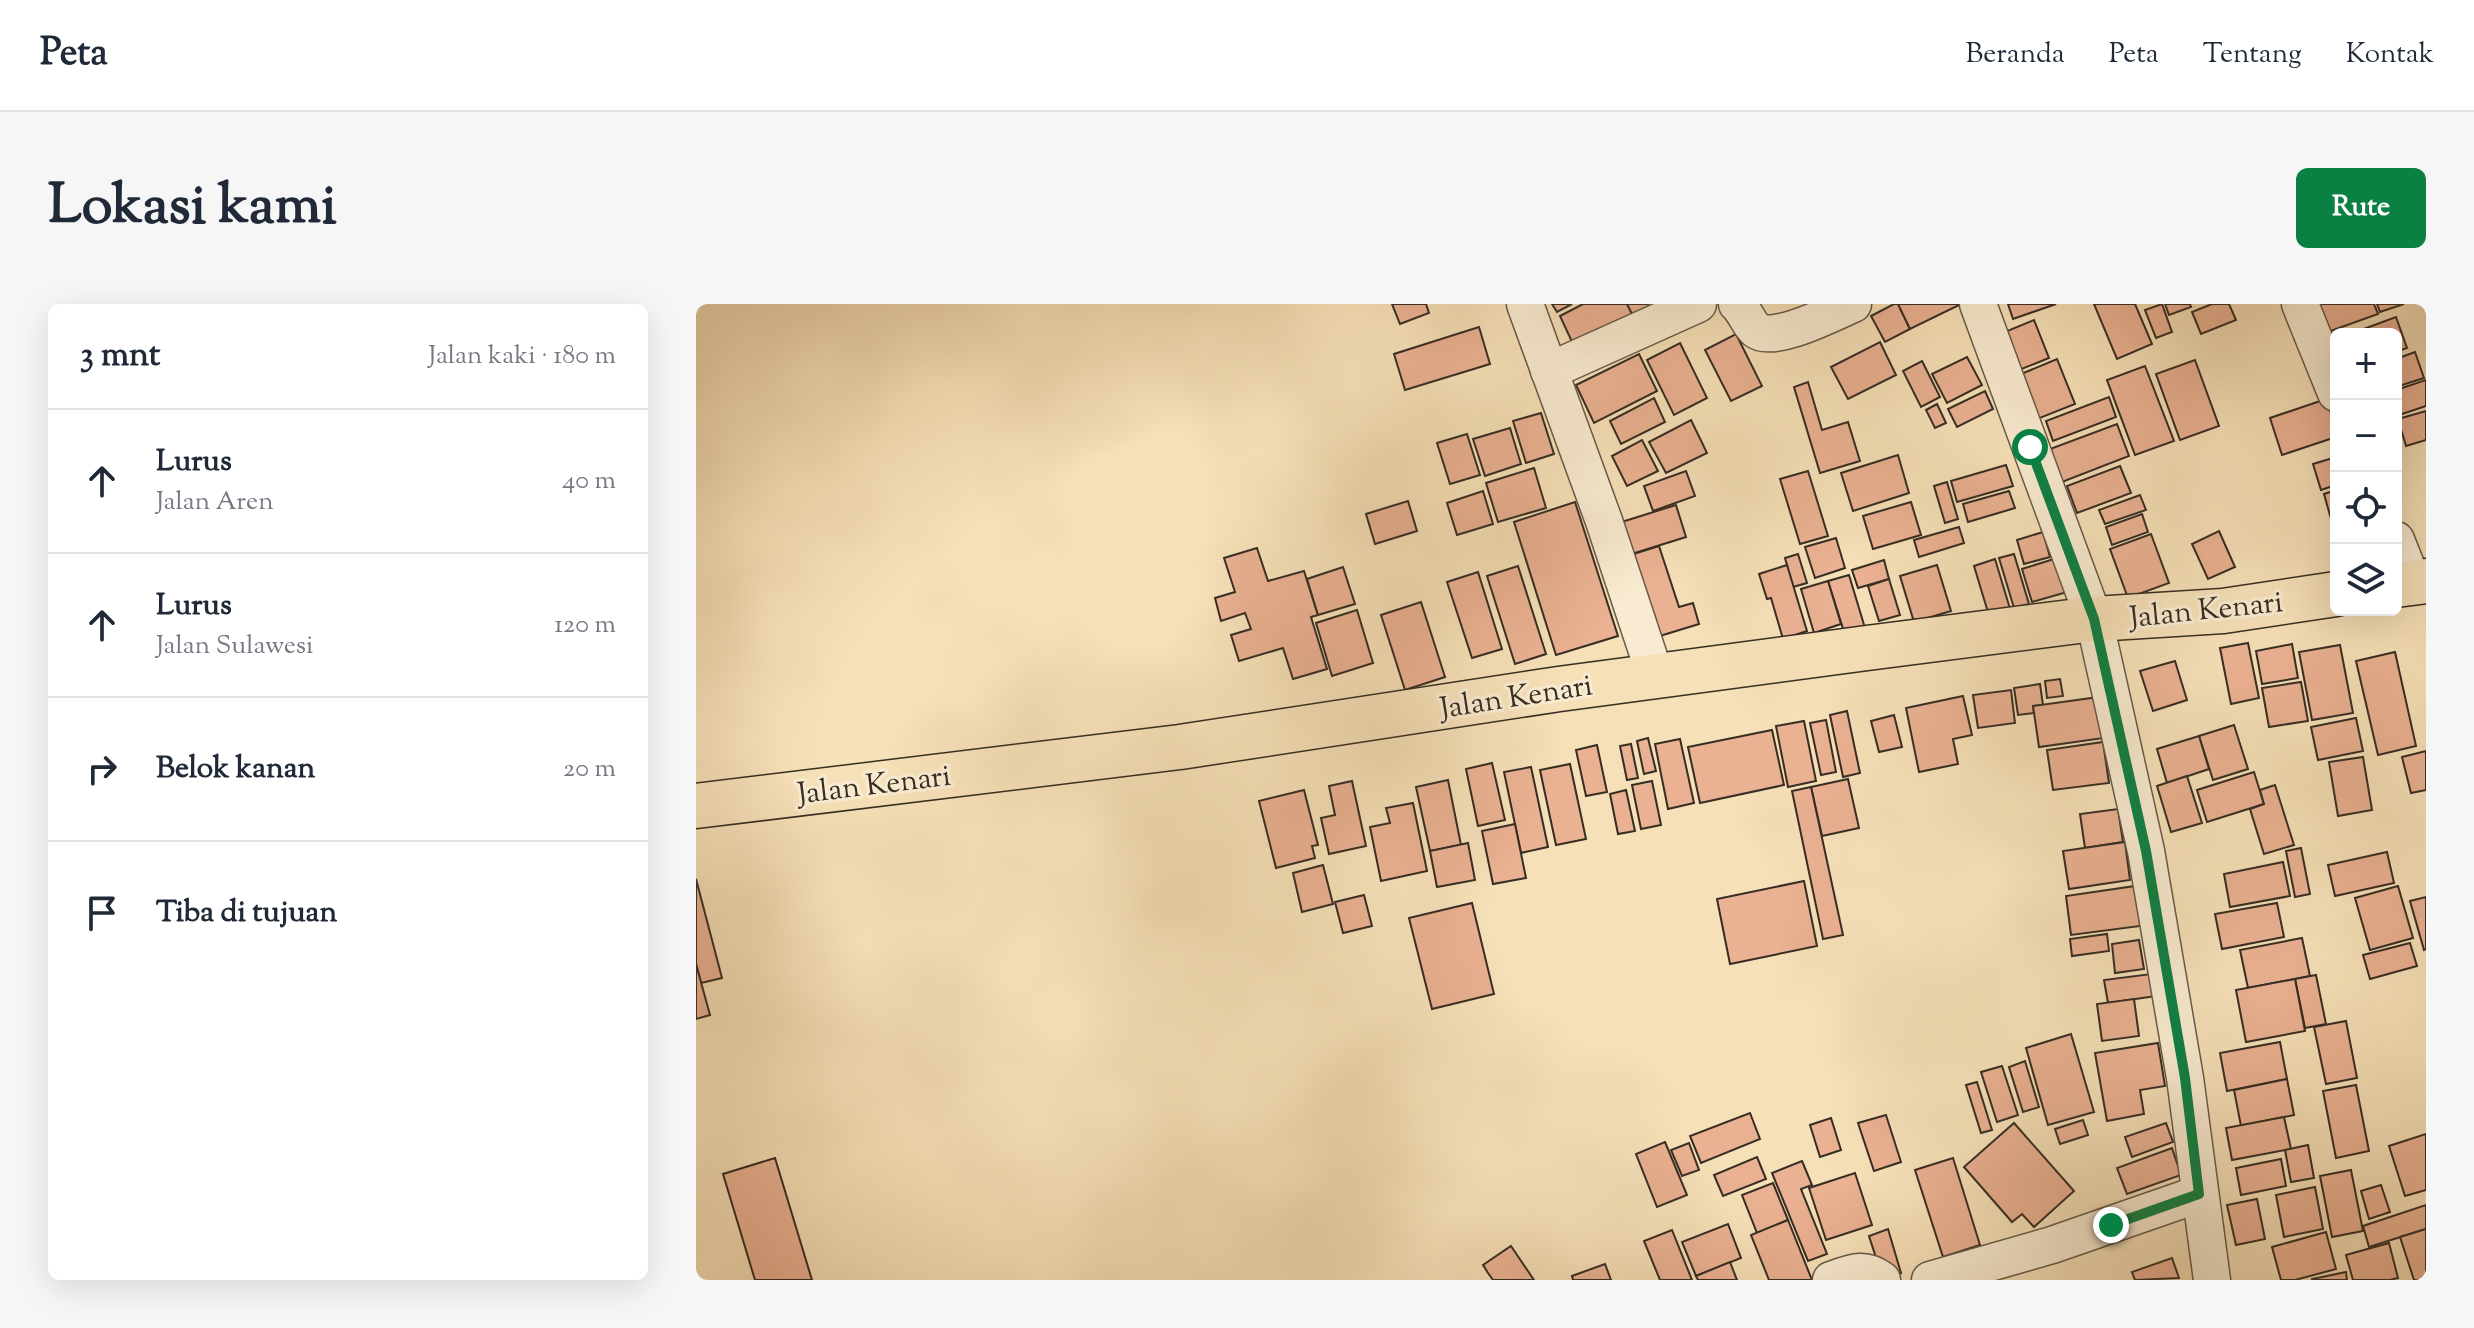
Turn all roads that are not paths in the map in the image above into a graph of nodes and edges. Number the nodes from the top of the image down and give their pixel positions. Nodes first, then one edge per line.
1 (1525, 304) edge
2 (1698, 304) edge
3 (1737, 304) edge
4 (1853, 304) edge
5 (1978, 304) edge
6 (2300, 304) edge
7 (1549, 371) junction
8 (2330, 378) edge
9 (2397, 544) edge
10 (2412, 583) edge
11 (2330, 595) edge
12 (2094, 619) junction
13 (1655, 675) junction
14 (696, 806) edge
15 (2199, 1194) junction
16 (1831, 1280) edge
17 (1882, 1280) edge
18 (1930, 1280) edge
19 (2212, 1280) edge

1 - 7 street
2 - 7 street
3 - 4 street
5 - 12 street
6 - 8 street
7 - 13 street
9 - 10 street
11 - 12 highway, Jalan Kenari
12 - 13 highway, Jalan Kenari
12 - 15 street
13 - 14 highway, Jalan Kenari
15 - 18 street
15 - 19 street
16 - 17 street

